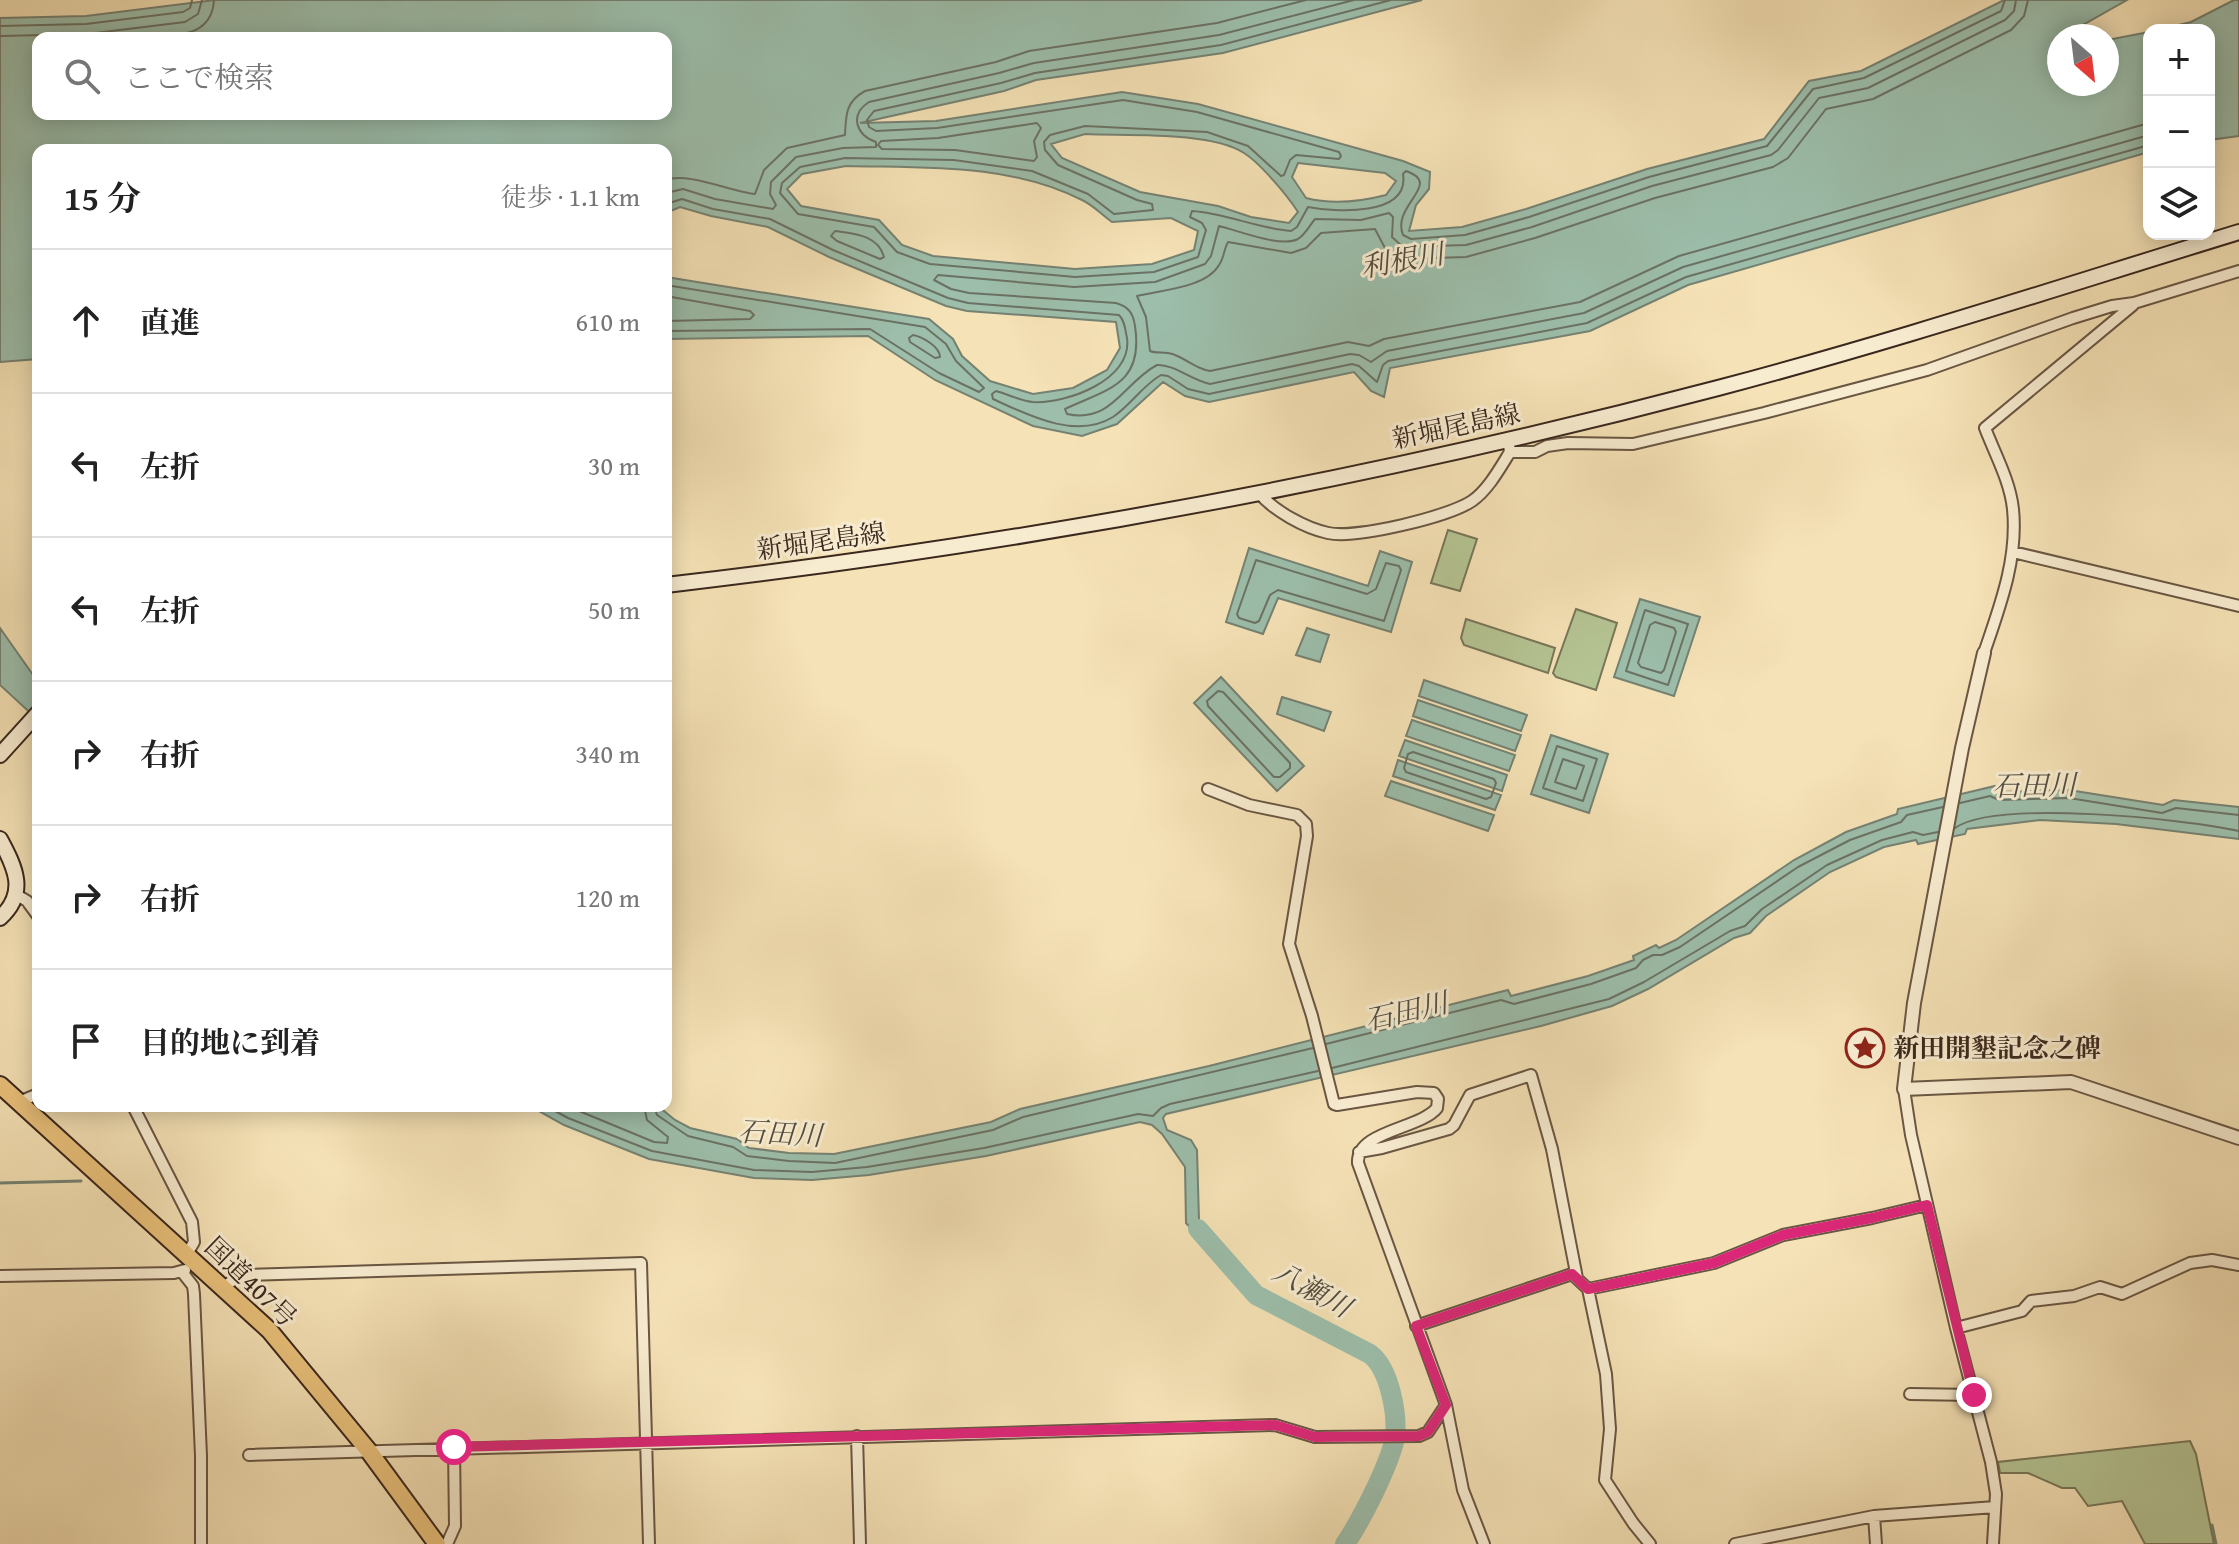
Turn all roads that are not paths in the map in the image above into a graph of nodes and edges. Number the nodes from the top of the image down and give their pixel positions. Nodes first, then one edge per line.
1 (2239, 232) edge
2 (2239, 271) edge
3 (2134, 303) junction
4 (1509, 446) junction
5 (1259, 493) junction
6 (2013, 552) junction
7 (672, 584) edge
8 (2239, 606) edge
9 (1984, 653) joint
10 (32, 720) edge
11 (0, 755) edge
12 (1208, 789) dead end
13 (0, 839) edge
14 (17, 895) junction
15 (32, 908) edge
16 (0, 918) edge
17 (0, 1085) edge
18 (1904, 1089) junction
19 (32, 1097) edge
20 (19, 1102) junction
21 (136, 1112) edge
22 (2239, 1138) edge
23 (1359, 1152) junction
24 (1927, 1205) junction
25 (188, 1262) junction
26 (2239, 1265) edge
27 (0, 1276) edge
28 (1577, 1280) junction
29 (224, 1287) junction
30 (1588, 1289) junction
31 (1416, 1326) junction
32 (1956, 1328) junction
33 (1910, 1394) dead end
34 (1974, 1395) junction
35 (1446, 1405) junction
36 (857, 1436) junction
37 (646, 1443) junction
38 (454, 1447) junction
39 (368, 1450) junction
40 (249, 1455) dead end
41 (1995, 1507) junction
42 (1874, 1516) junction
43 (201, 1544) edge
44 (437, 1544) edge
45 (447, 1544) edge
46 (649, 1544) edge
47 (860, 1544) edge
48 (1484, 1544) edge
49 (1650, 1544) edge
50 (1735, 1544) edge
51 (1876, 1544) edge
52 (1993, 1544) edge

1 - 4 main road, 新堀尾島線
2 - 3 street
3 - 4 street
3 - 6 street
4 - 5 main road, 新堀尾島線
4 - 5 street
5 - 7 main road, 新堀尾島線
6 - 8 street
6 - 9 street
9 - 18 street
10 - 11 main road
12 - 23 street
13 - 14 main road
14 - 15 street
14 - 16 main road
17 - 20 highway, 国道407号
18 - 22 street
18 - 24 street
19 - 20 street
20 - 25 highway, 国道407号
21 - 25 street
23 - 28 street
23 - 31 street
24 - 30 street
24 - 32 street
25 - 27 street
25 - 29 highway, 国道407号
25 - 43 street
26 - 32 street
28 - 30 street
28 - 31 street
29 - 37 street
29 - 39 highway, 国道407号
30 - 49 street
31 - 35 street
32 - 34 street
33 - 34 street
34 - 41 street
35 - 36 street
35 - 48 street
36 - 37 street
36 - 47 street
37 - 38 street
37 - 46 street
38 - 39 street
38 - 45 street
39 - 40 street
39 - 44 highway, 国道407号
41 - 42 street
41 - 52 street
42 - 50 street
42 - 51 street

